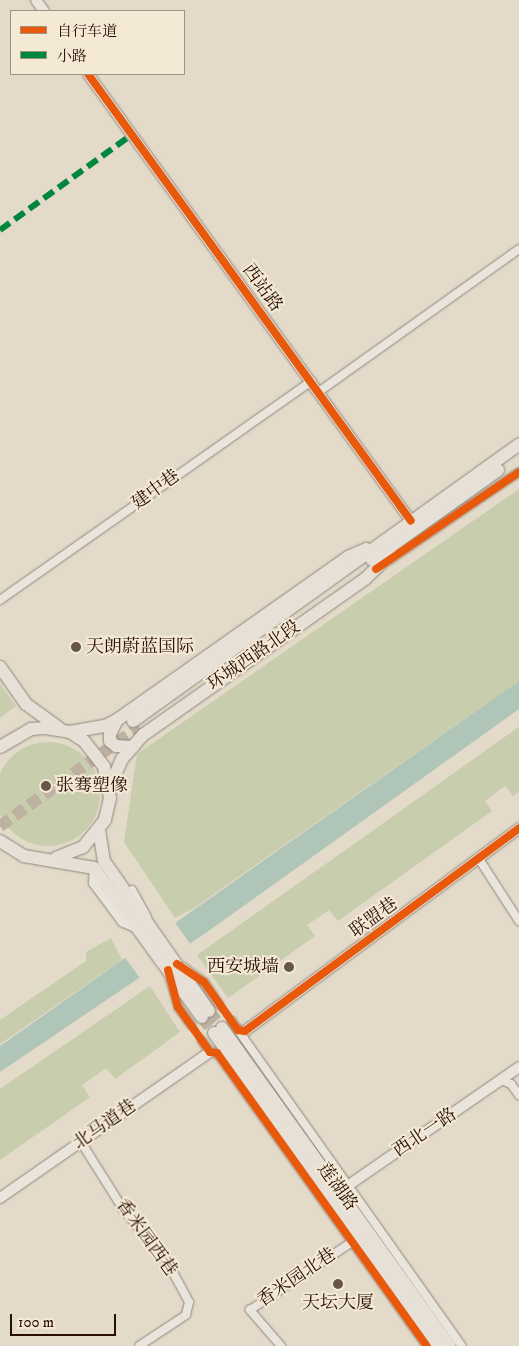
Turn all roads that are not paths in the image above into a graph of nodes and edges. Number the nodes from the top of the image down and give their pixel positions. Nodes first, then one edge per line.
1 (89, 75) edge
2 (519, 250) edge
3 (312, 381) junction
4 (320, 391) junction
5 (518, 448) edge
6 (498, 470) junction
7 (519, 472) edge
8 (488, 492) junction
9 (412, 521) junction
10 (409, 534) junction
11 (384, 541) junction
12 (376, 569) junction
13 (0, 600) edge
14 (0, 667) edge
15 (117, 720) junction
16 (66, 732) junction
17 (0, 747) edge
18 (133, 747) junction
19 (110, 786) junction
20 (519, 828) edge
21 (100, 830) junction
22 (0, 841) edge
23 (6, 850) edge
24 (51, 859) junction
25 (479, 859) junction
26 (102, 869) junction
27 (519, 921) edge
28 (144, 927) junction
29 (173, 967) junction
30 (210, 1011) tunnel mouth
31 (191, 1025) tunnel mouth
32 (222, 1027) joint
33 (242, 1030) junction
34 (202, 1042) tunnel mouth
35 (210, 1052) junction
36 (519, 1068) edge
37 (502, 1080) junction
38 (519, 1095) edge
39 (81, 1142) junction
40 (340, 1192) junction
41 (0, 1198) edge
42 (356, 1240) junction
43 (139, 1346) edge
44 (281, 1346) edge
45 (428, 1346) edge
46 (437, 1346) edge
47 (450, 1346) edge
48 (462, 1346) edge

1 - 3 street, 西站路
2 - 4 street
3 - 4 street, 西站路
3 - 13 street, 建中巷
4 - 9 street, 西站路
5 - 6 main road, 环城西路北段
5 - 9 main road, 环城西路北段
6 - 8 street
6 - 10 main road, 环城西路北段
7 - 8 street
8 - 12 street
9 - 11 main road, 环城西路北段
10 - 11 main road, 环城西路北段
10 - 12 main road, 环城西路北段
11 - 15 main road, 环城西路北段
12 - 18 main road, 环城西路北段
14 - 16 main road
15 - 16 main road, 环城西路北段
15 - 18 main road
16 - 17 main road, 环城西路北段
16 - 19 main road
18 - 19 main road, 环城西路北段
19 - 21 main road
20 - 25 street, 联盟巷
21 - 24 main road
21 - 26 main road
22 - 23 main road
23 - 24 main road
24 - 26 main road
25 - 27 street
25 - 33 street, 联盟巷
26 - 28 main road
26 - 28 street
28 - 29 main road
29 - 30 main road
29 - 31 street
32 - 33 street
32 - 40 main road, 莲湖路
33 - 40 street
34 - 35 street
35 - 39 street, 北马道巷
35 - 42 street
36 - 37 street, 西北一路
37 - 38 street
37 - 40 street, 西北一路
39 - 41 street, 北马道巷
39 - 43 street, 香米园西巷
40 - 42 main road, 莲湖路
40 - 47 main road, 莲湖路
40 - 48 street
42 - 44 street, 香米园北巷
42 - 45 street
42 - 46 main road, 莲湖路

